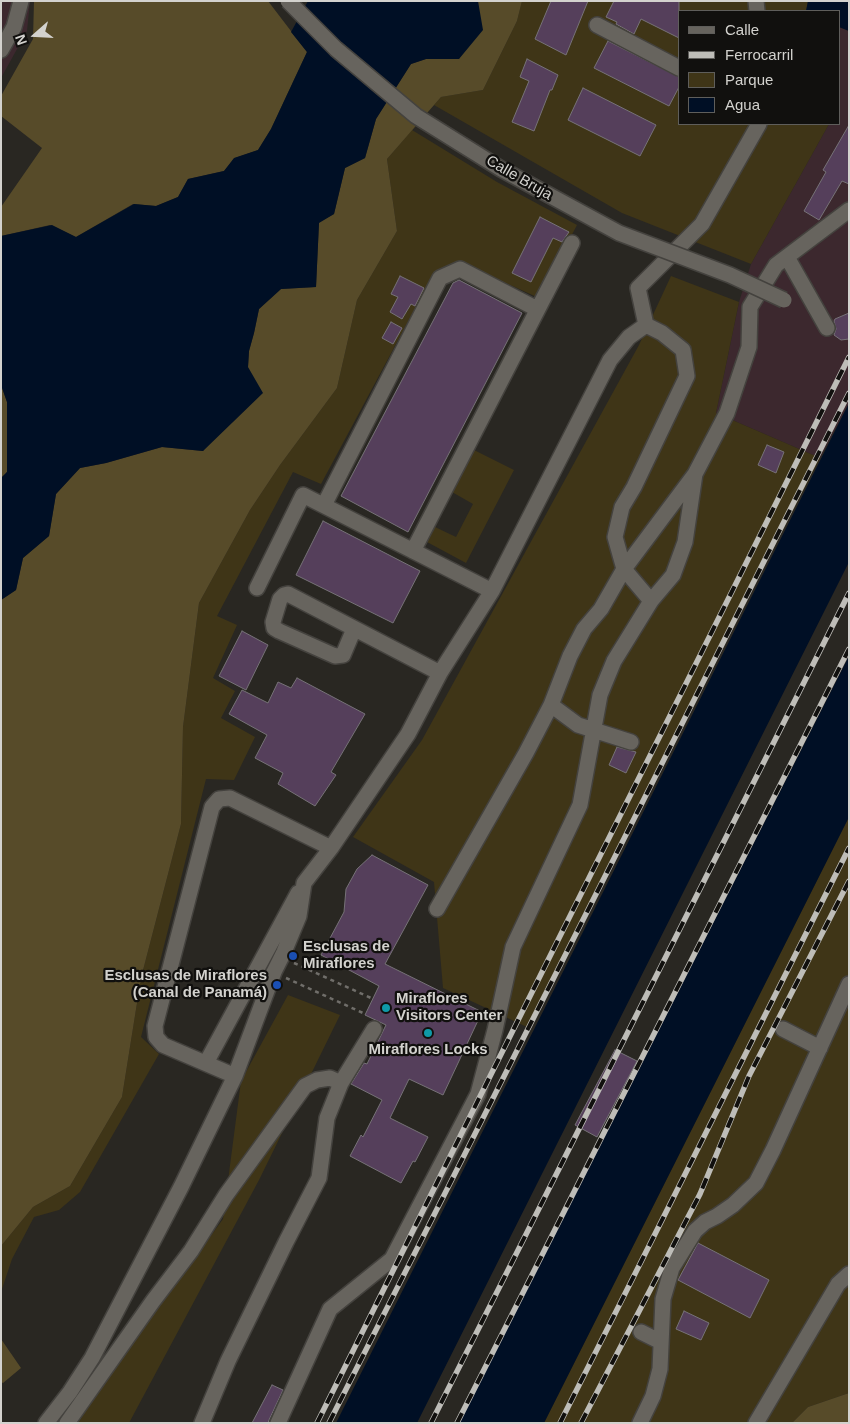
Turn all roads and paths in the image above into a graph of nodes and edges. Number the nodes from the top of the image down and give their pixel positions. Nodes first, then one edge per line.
1 (21, 1) edge
2 (288, 1) edge
3 (597, 25) dead end
4 (1, 50) edge
5 (678, 67) edge
6 (758, 125) edge
7 (849, 210) edge
8 (572, 243) dead end
9 (787, 258) junction
10 (784, 300) dead end
11 (537, 309) junction
12 (646, 325) junction
13 (827, 328) dead end
14 (695, 474) junction
15 (324, 505) junction
16 (413, 551) junction
17 (624, 569) junction
18 (257, 588) dead end
19 (492, 591) junction
20 (651, 602) junction
21 (354, 629) junction
22 (440, 673) junction
23 (551, 705) junction
24 (594, 729) junction
25 (631, 742) dead end
26 (331, 848) junction
27 (304, 883) junction
28 (437, 909) dead end
29 (282, 957) junction
30 (274, 972) junction
31 (849, 984) edge
32 (371, 998) dead end
33 (363, 1013) dead end
34 (374, 1029) dead end
35 (784, 1029) dead end
36 (820, 1048) junction
37 (206, 1064) junction
38 (235, 1076) junction
39 (341, 1083) junction
40 (849, 1274) edge
41 (641, 1332) dead end
42 (661, 1342) junction
43 (46, 1423) edge
44 (66, 1423) edge
45 (202, 1423) edge
46 (278, 1423) edge
47 (640, 1423) edge
48 (756, 1423) edge

1 - 4 lane
2 - 10 lane, Calle Bruja, bridge
3 - 5 lane
6 - 12 lane
7 - 9 lane
8 - 11 lane
9 - 13 lane
9 - 14 lane
11 - 15 lane
11 - 16 lane
12 - 17 lane
12 - 19 lane
14 - 17 lane
14 - 20 lane
15 - 16 lane
15 - 18 lane
16 - 19 lane
17 - 20 lane
17 - 23 lane
19 - 22 lane
20 - 24 lane
21 - 21 lane
21 - 22 lane
22 - 26 lane
23 - 24 lane
23 - 28 lane
24 - 25 lane
24 - 46 lane
26 - 27 lane
26 - 37 lane
27 - 29 lane
27 - 37 lane
29 - 30 lane
29 - 32 path
30 - 33 path
30 - 38 lane
31 - 36 lane
34 - 39 lane
35 - 36 lane
36 - 42 lane
37 - 38 lane
38 - 43 lane
39 - 44 lane
39 - 45 lane
40 - 48 lane
41 - 42 lane
42 - 47 lane

